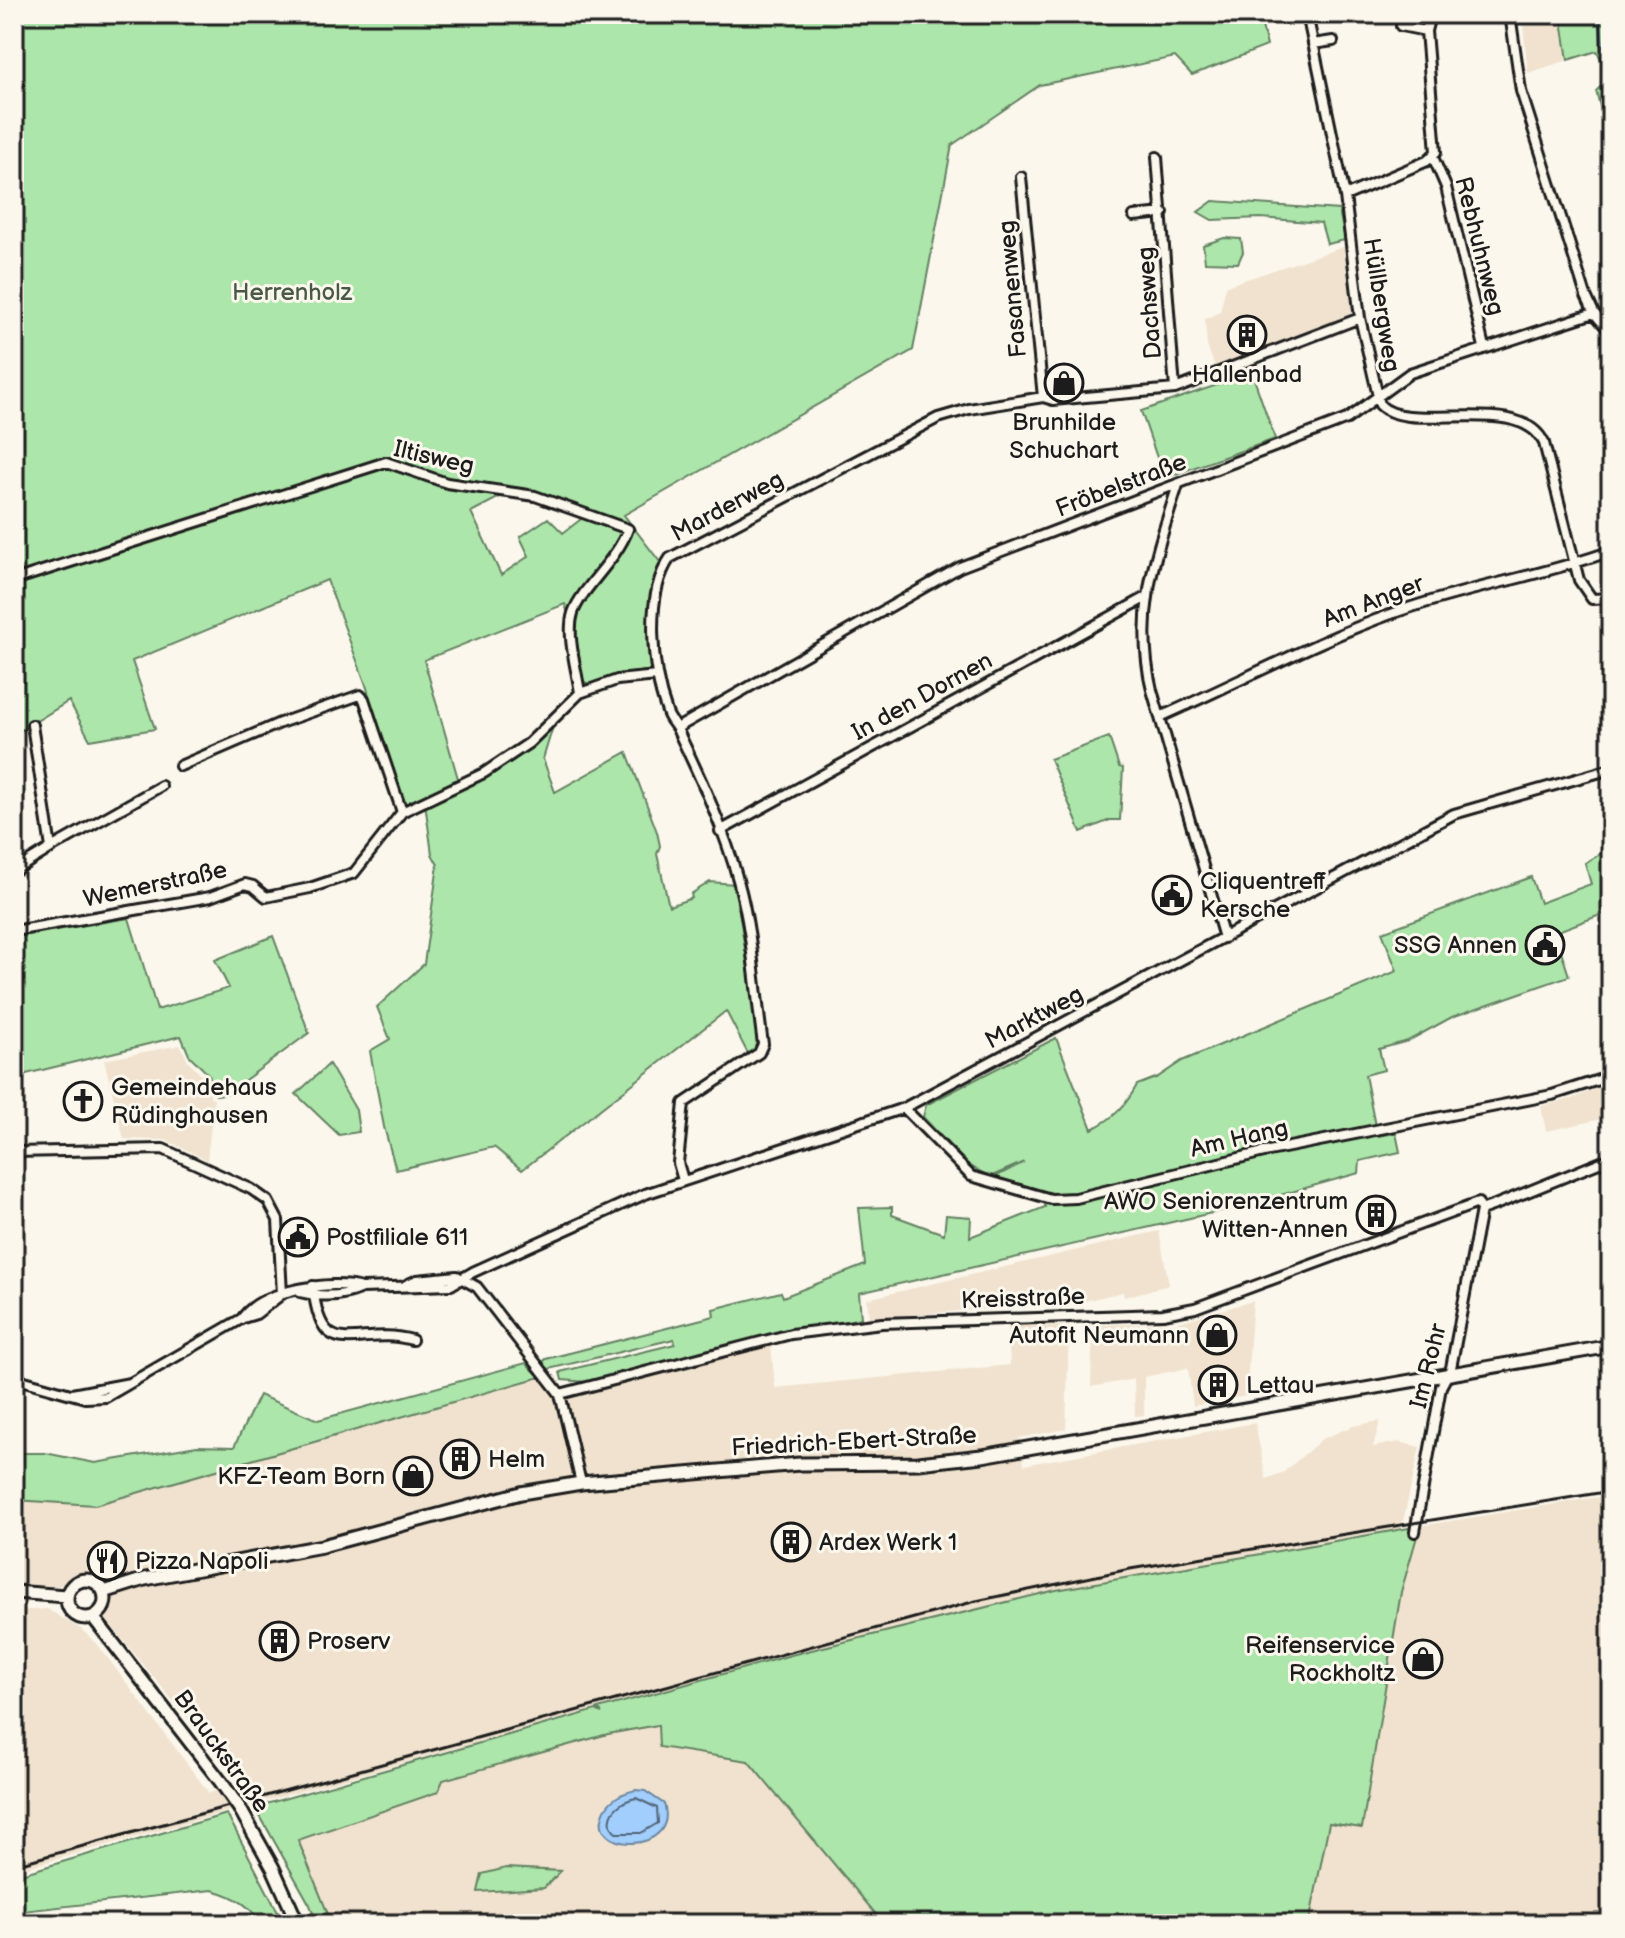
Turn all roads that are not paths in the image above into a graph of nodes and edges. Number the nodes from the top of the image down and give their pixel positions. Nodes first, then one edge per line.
1 (1307, 14) edge
2 (1510, 14) edge
3 (1430, 15) edge
4 (1401, 26) dead end
5 (1426, 31) junction
6 (1333, 41) dead end
7 (1313, 44) junction
8 (1157, 157) dead end
9 (1433, 157) junction
10 (1021, 177) dead end
11 (1345, 196) junction
12 (1163, 213) junction
13 (1134, 216) dead end
14 (1594, 313) junction
15 (1360, 318) junction
16 (1611, 333) edge
17 (1484, 347) junction
18 (1175, 389) junction
19 (1378, 395) junction
20 (1043, 397) junction
21 (1178, 485) junction
22 (1611, 551) edge
23 (1573, 563) junction
24 (14, 580) edge
25 (1145, 598) junction
26 (1611, 598) edge
27 (657, 676) junction
28 (580, 693) junction
29 (1160, 717) junction
30 (32, 725) dead end
31 (677, 728) junction
32 (180, 766) dead end
33 (1611, 769) edge
34 (161, 786) dead end
35 (402, 812) junction
36 (720, 831) junction
37 (51, 848) junction
38 (14, 871) edge
39 (14, 931) edge
40 (1224, 938) junction
41 (1611, 1076) edge
42 (904, 1108) junction
43 (14, 1152) edge
44 (1611, 1158) edge
45 (683, 1180) junction
46 (1481, 1210) junction
47 (466, 1279) junction
48 (313, 1291) junction
49 (282, 1294) junction
50 (412, 1340) dead end
51 (1611, 1346) edge
52 (1447, 1375) junction
53 (14, 1378) edge
54 (560, 1394) junction
55 (581, 1483) junction
56 (1415, 1532) dead end
57 (14, 1592) edge
58 (104, 1592) junction
59 (66, 1596) junction
60 (93, 1617) junction
61 (297, 1923) edge

1 - 7 street, Hüllbergweg
2 - 14 street
3 - 5 street
4 - 5 street
5 - 9 street
6 - 7 street
7 - 11 street, Hüllbergweg
8 - 12 street, Dachsweg
9 - 11 street
9 - 17 street, Rebhuhnweg
10 - 20 street, Fasanenweg
11 - 15 street, Hüllbergweg
12 - 13 street, Dachsweg
12 - 18 street, Dachsweg
14 - 16 street
14 - 17 street, Fröbelstraße
15 - 18 street, Marderweg
15 - 19 street, Hüllbergweg
17 - 19 street, Fröbelstraße
18 - 20 street, Marderweg
19 - 21 street, Fröbelstraße
19 - 23 street, Hüllbergweg
20 - 27 street, Marderweg
21 - 25 street
21 - 31 street, Fröbelstraße
22 - 23 street, Am Anger
23 - 26 street, Hüllbergweg
23 - 29 street, Am Anger
24 - 28 street, Iltisweg
25 - 29 street
25 - 36 street, In den Dornen
27 - 28 street, Wemerstraße
27 - 31 street, Marderweg
28 - 35 street, Wemerstraße
29 - 40 street
30 - 37 street
31 - 36 street, Marderweg
32 - 35 street
33 - 40 street, Marktweg
34 - 37 street
35 - 39 street, Wemerstraße
36 - 45 street, Marderweg
37 - 38 street
40 - 42 street, Marktweg
41 - 42 street, Am Hang
42 - 45 street, Marktweg
43 - 49 street
44 - 46 street, Kreisstraße
45 - 47 street, Marktweg
46 - 52 street, Im Rohr
46 - 54 street, Kreisstraße
47 - 48 street
47 - 54 street
48 - 49 street
48 - 50 street
49 - 53 street
51 - 52 street, Friedrich-Ebert-Straße
52 - 55 street, Friedrich-Ebert-Straße
52 - 56 street, Im Rohr
54 - 55 street
55 - 58 street, Friedrich-Ebert-Straße
57 - 59 street, Friedrich-Ebert-Straße
58 - 59 street, Friedrich-Ebert-Straße
58 - 60 street
59 - 60 street
60 - 61 street, Brauckstraße, bridge

